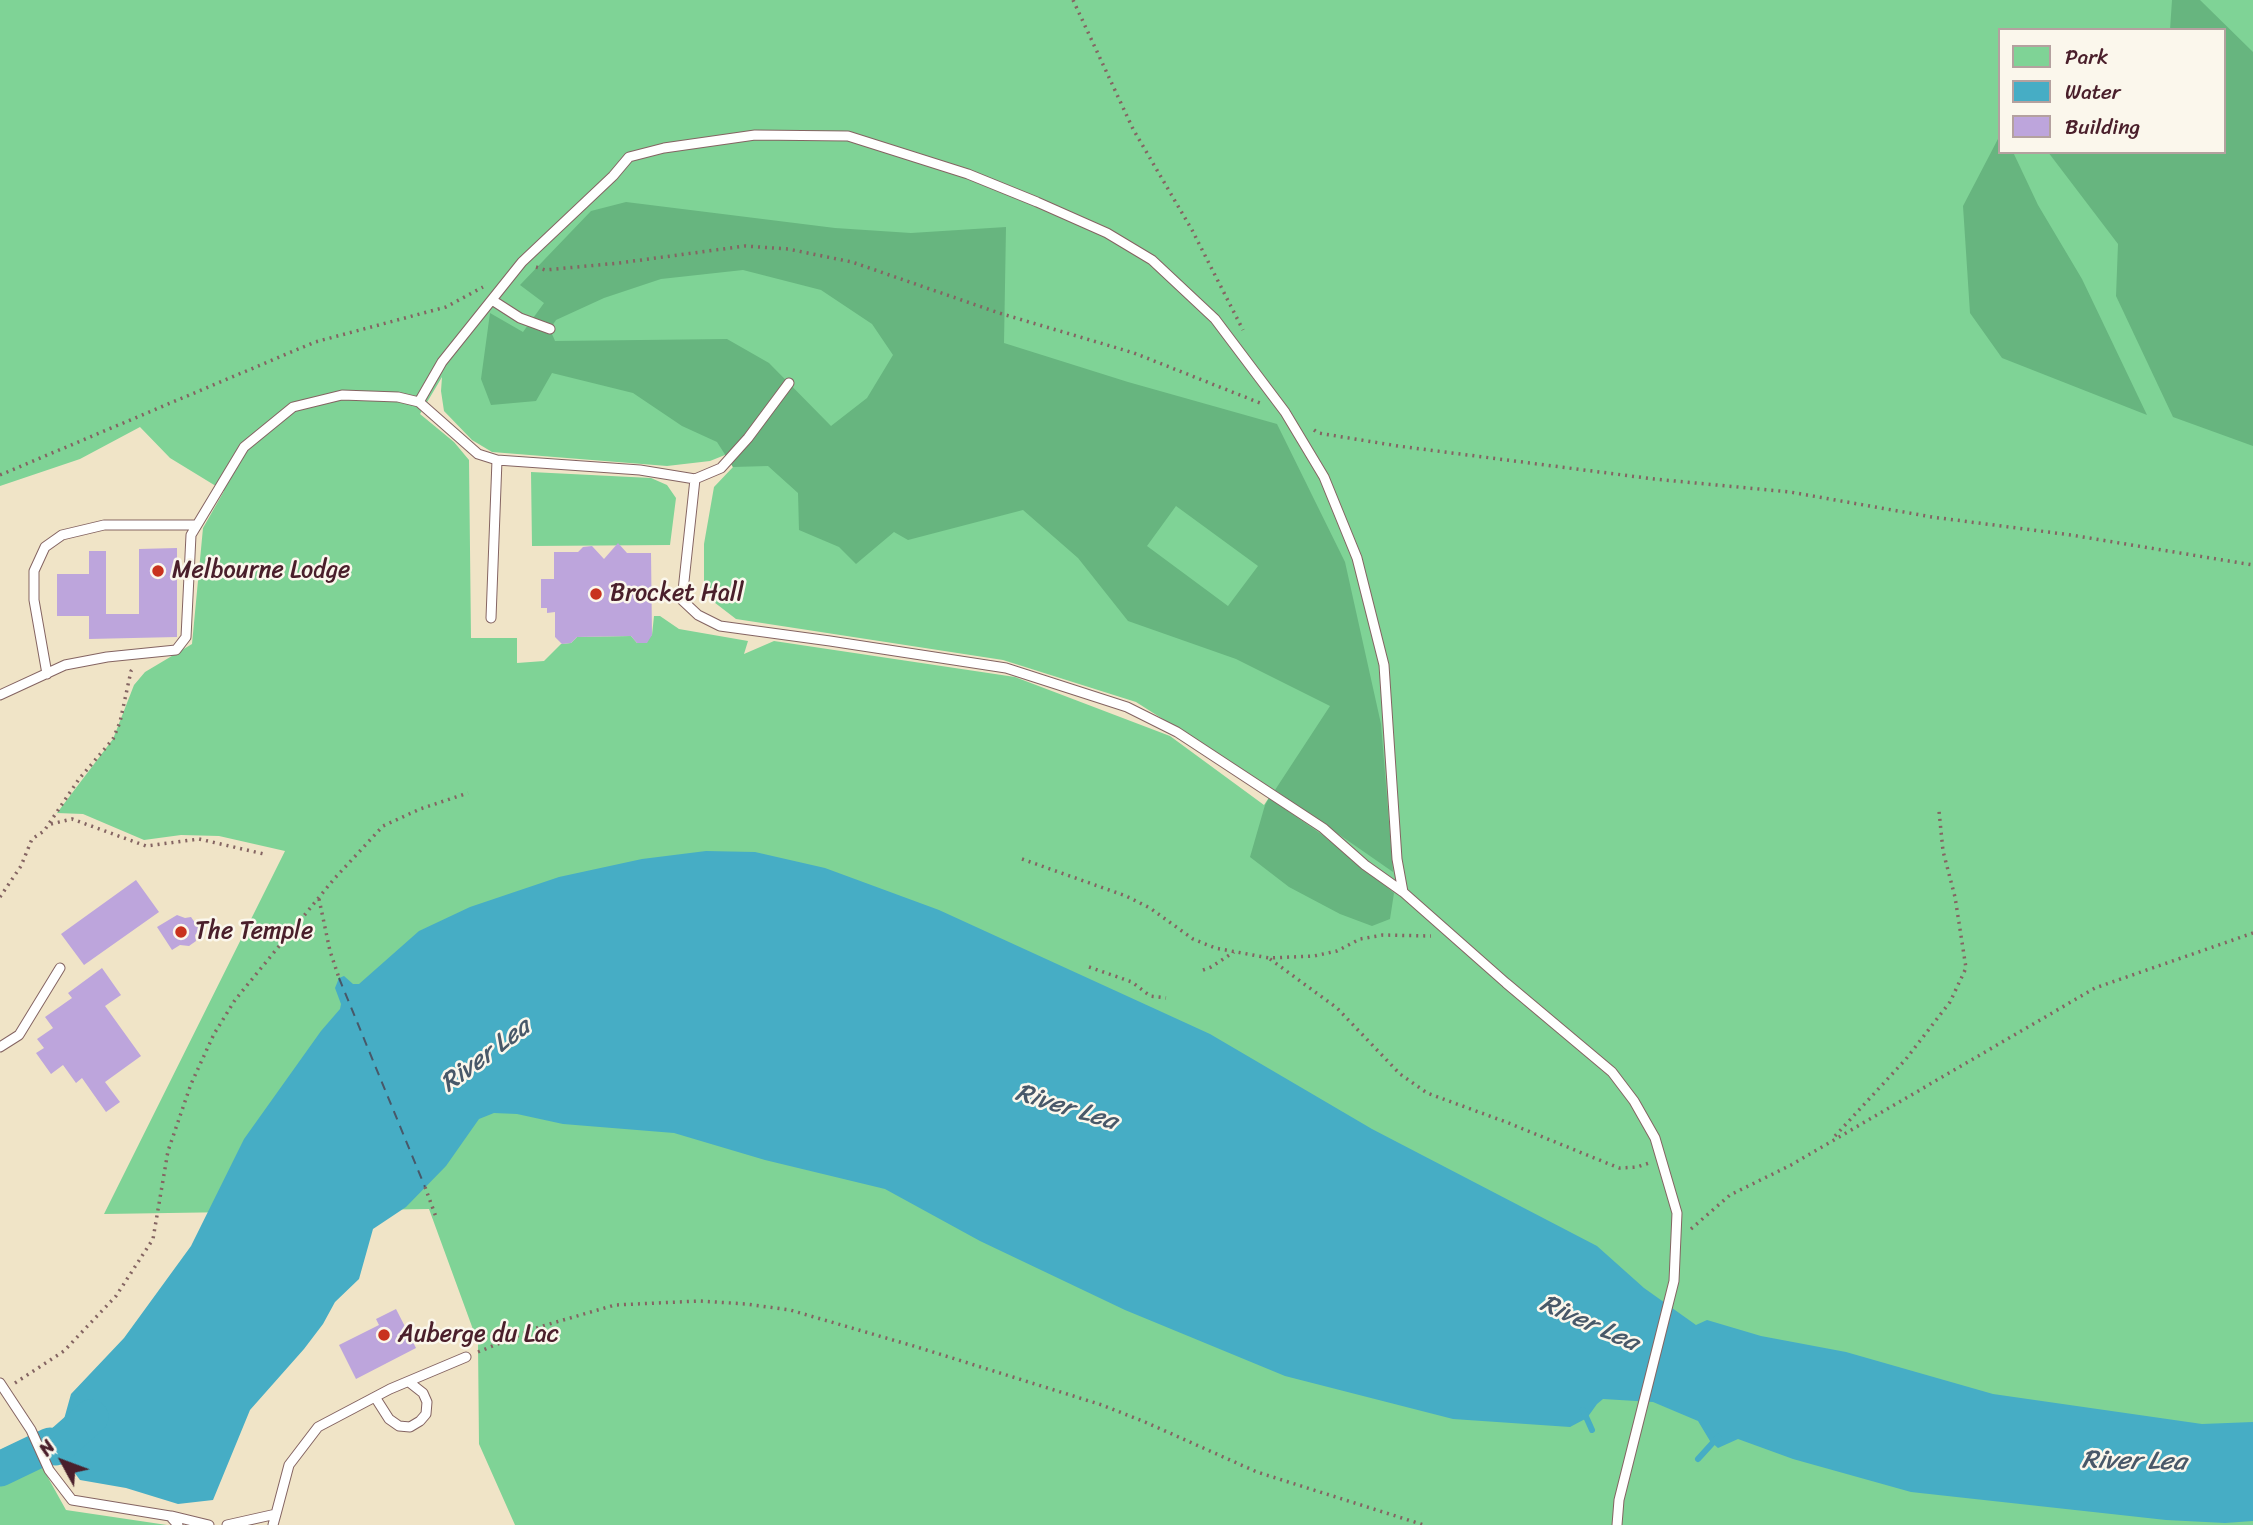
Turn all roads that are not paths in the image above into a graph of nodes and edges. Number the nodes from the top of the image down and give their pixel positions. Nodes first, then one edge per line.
1 (492, 300) junction
2 (550, 329) dead end
3 (789, 383) dead end
4 (419, 402) junction
5 (497, 460) junction
6 (695, 479) junction
7 (196, 525) junction
8 (491, 618) dead end
9 (47, 674) junction
10 (0, 695) edge
11 (1403, 892) junction
12 (60, 968) dead end
13 (0, 1047) edge
14 (466, 1357) road end
15 (408, 1382) junction
16 (2, 1386) edge
17 (375, 1397) junction
18 (276, 1514) junction
19 (170, 1516) junction
20 (178, 1525) edge
21 (209, 1525) edge
22 (227, 1525) edge
23 (273, 1525) edge
24 (1618, 1525) edge

1 - 2 lane
1 - 4 lane
1 - 11 lane
3 - 6 lane
4 - 5 lane
4 - 7 lane
5 - 6 lane
5 - 8 lane
6 - 11 lane
7 - 9 lane
7 - 9 lane
9 - 10 lane
11 - 24 lane
12 - 13 lane
14 - 15 lane
15 - 17 lane
15 - 17 lane
16 - 19 lane
17 - 18 lane
18 - 22 lane
18 - 23 lane
19 - 20 lane
19 - 21 lane

